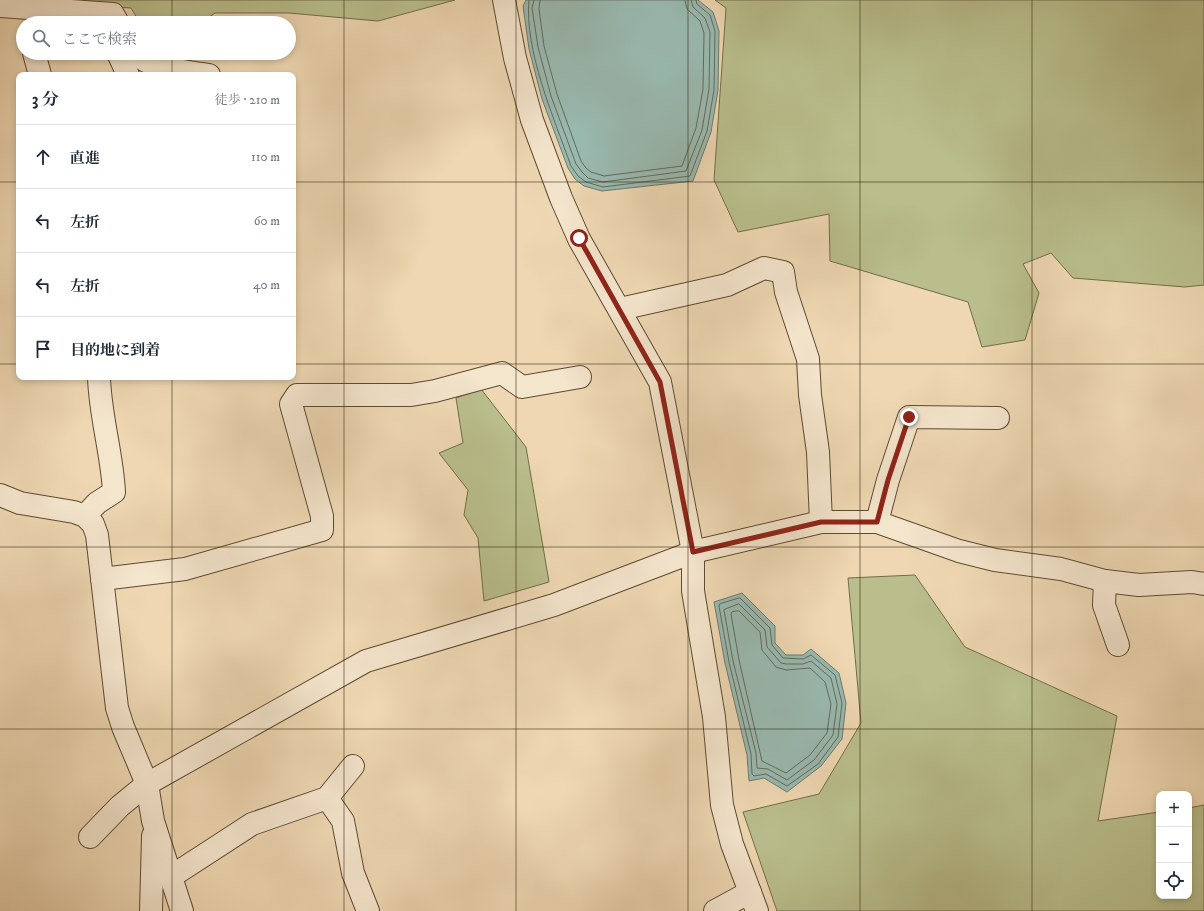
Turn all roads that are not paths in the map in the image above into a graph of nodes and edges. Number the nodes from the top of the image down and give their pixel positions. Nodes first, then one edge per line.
1 (504, 0) edge
2 (0, 6) edge
3 (23, 16) edge
4 (36, 60) edge
5 (121, 60) edge
6 (145, 60) edge
7 (39, 72) edge
8 (127, 72) edge
9 (192, 72) edge
10 (620, 309) junction
11 (580, 377) dead end
12 (99, 380) edge
13 (998, 418) dead end
14 (0, 495) edge
15 (85, 516) junction
16 (821, 522) junction
17 (877, 522) junction
18 (693, 552) junction
19 (102, 579) junction
20 (1200, 580) edge
21 (1105, 581) junction
22 (1118, 645) dead end
23 (353, 766) dead end
24 (147, 784) junction
25 (327, 798) junction
26 (153, 820) junction
27 (90, 837) dead end
28 (172, 876) junction
29 (753, 901) edge
30 (151, 911) edge
31 (182, 911) edge
32 (368, 911) edge
33 (715, 911) edge

1 - 10 street
2 - 3 street
4 - 7 street
5 - 8 street
6 - 9 street
10 - 16 street
10 - 18 street
11 - 19 street
12 - 15 street
13 - 17 street
14 - 15 street
15 - 19 street
16 - 17 street
16 - 18 street
17 - 21 street
18 - 24 street
18 - 29 street
19 - 24 street
20 - 21 street
21 - 22 street
23 - 25 street
24 - 26 street
24 - 27 street
25 - 28 street
25 - 32 street
26 - 28 street
26 - 30 street
28 - 31 street
29 - 33 street

